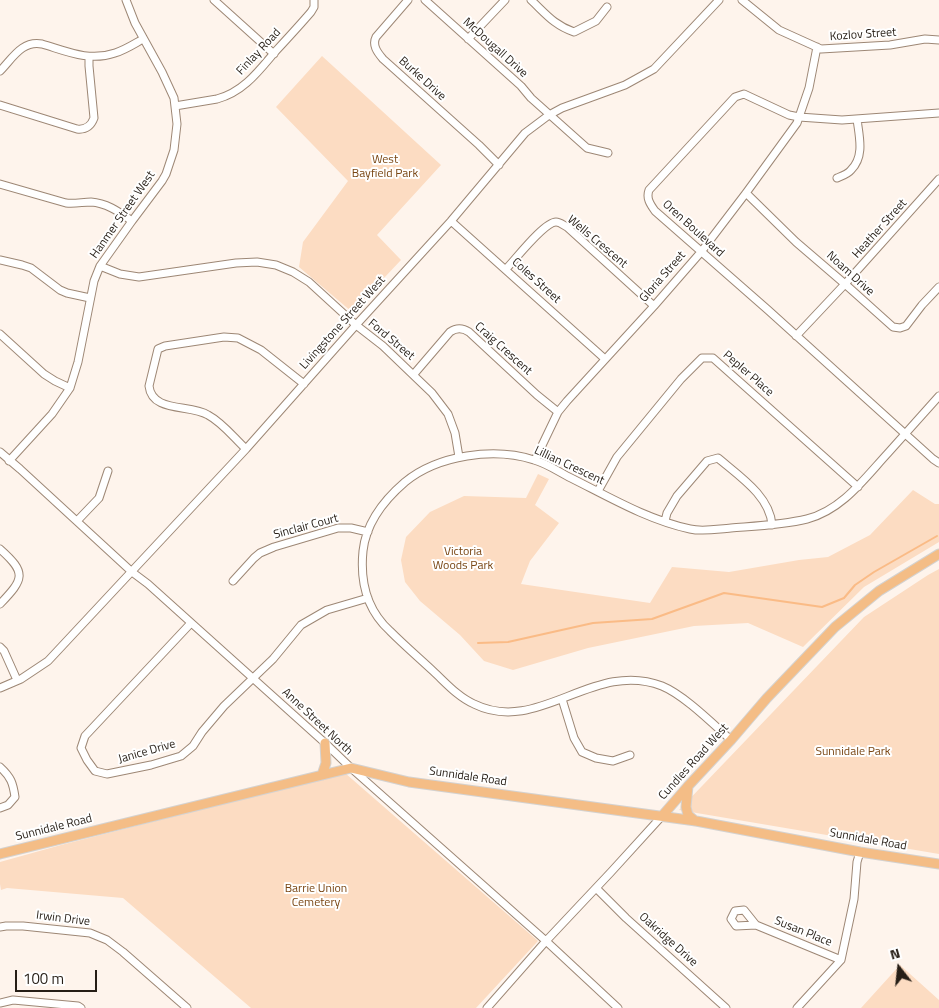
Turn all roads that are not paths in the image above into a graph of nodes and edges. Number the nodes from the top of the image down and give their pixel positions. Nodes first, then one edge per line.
1 (126, 0) edge
2 (214, 0) edge
3 (314, 0) edge
4 (408, 0) edge
5 (425, 0) edge
6 (505, 0) edge
7 (531, 0) edge
8 (719, 0) edge
9 (742, 0) edge
10 (607, 7) dead end
11 (143, 39) junction
12 (468, 39) junction
13 (939, 40) edge
14 (817, 47) junction
15 (274, 54) junction
16 (89, 57) junction
17 (0, 71) edge
18 (0, 105) edge
19 (175, 106) junction
20 (939, 113) edge
21 (549, 115) junction
22 (799, 117) junction
23 (857, 119) junction
24 (608, 153) dead end
25 (499, 165) junction
26 (837, 178) dead end
27 (939, 179) edge
28 (0, 184) edge
29 (746, 193) junction
30 (132, 220) junction
31 (451, 221) junction
32 (700, 252) junction
33 (0, 260) edge
34 (100, 266) junction
35 (506, 269) junction
36 (845, 284) junction
37 (939, 287) edge
38 (90, 298) junction
39 (654, 306) junction
40 (356, 325) junction
41 (0, 334) edge
42 (796, 336) junction
43 (605, 359) junction
44 (414, 374) junction
45 (304, 384) junction
46 (70, 388) junction
47 (939, 396) edge
48 (558, 412) junction
49 (905, 434) junction
50 (246, 449) junction
51 (0, 452) edge
52 (459, 457) junction
53 (535, 460) junction
54 (9, 461) junction
55 (939, 463) edge
56 (108, 471) dead end
57 (858, 486) junction
58 (598, 491) junction
59 (77, 521) junction
60 (665, 521) junction
61 (772, 525) junction
62 (368, 532) junction
63 (0, 549) edge
64 (939, 554) edge
65 (132, 572) junction
66 (233, 581) dead end
67 (368, 598) junction
68 (0, 604) edge
69 (191, 623) junction
70 (0, 647) edge
71 (253, 679) junction
72 (17, 680) junction
73 (0, 688) edge
74 (562, 698) junction
75 (732, 740) junction
76 (325, 743) junction
77 (630, 755) dead end
78 (0, 768) edge
79 (351, 768) junction
80 (322, 775) junction
81 (689, 785) junction
82 (0, 808) edge
83 (662, 816) junction
84 (696, 821) junction
85 (860, 852) junction
86 (0, 854) edge
87 (939, 864) edge
88 (596, 888) junction
89 (756, 925) dead end
90 (0, 927) edge
91 (546, 941) junction
92 (841, 960) junction
93 (0, 1003) edge
94 (81, 1008) edge
95 (187, 1008) edge
96 (487, 1008) edge
97 (618, 1008) edge
98 (726, 1008) edge
99 (797, 1008) edge

1 - 11 street, Hanmer Street West
2 - 15 street
3 - 15 street, Finlay Road
4 - 25 street, Burke Drive
5 - 12 street, McDougall Drive
6 - 12 street
7 - 10 street
8 - 21 street, Livingstone Street West
9 - 14 street, Kozlov Street
11 - 16 street
11 - 19 street, Hanmer Street West
12 - 21 street, McDougall Drive
13 - 14 street, Kozlov Street
14 - 22 street, Gloria Street
15 - 19 street, Finlay Road
16 - 17 street
16 - 18 street
19 - 30 street, Hanmer Street West
20 - 23 street, Oren Boulevard
21 - 24 street, McDougall Drive
21 - 25 street, Livingstone Street West
22 - 23 street, Oren Boulevard
22 - 29 street, Gloria Street
22 - 32 street, Oren Boulevard
23 - 26 street
25 - 31 street, Livingstone Street West
27 - 36 street, Heather Street
28 - 30 street
29 - 32 street, Gloria Street
29 - 36 street, Noam Drive
30 - 34 street, Hanmer Street West
31 - 35 street, Coles Street
31 - 40 street, Livingstone Street West
32 - 39 street, Gloria Street
32 - 42 street, Oren Boulevard
33 - 38 street
34 - 38 street, Hanmer Street West
34 - 40 street, Ford Street
35 - 39 street, Wells Crescent
35 - 43 street, Coles Street
36 - 37 street, Noam Drive
36 - 42 street, Heather Street
38 - 46 street, Hanmer Street West
39 - 43 street, Gloria Street
40 - 44 street, Ford Street
40 - 45 street, Livingstone Street West
41 - 46 street
42 - 49 street, Oren Boulevard
43 - 48 street, Gloria Street
44 - 48 street, Craig Crescent
44 - 52 street, Ford Street
45 - 50 street, Livingstone Street West
45 - 50 street
46 - 54 street, Hanmer Street West
47 - 49 street, Lillian Crescent
48 - 53 street, Gloria Street
49 - 55 street, Oren Boulevard
49 - 57 street, Lillian Crescent
50 - 65 street, Livingstone Street West
51 - 54 street, Anne Street North
52 - 53 street, Lillian Crescent
52 - 62 street, Lillian Crescent
53 - 58 street, Lillian Crescent
54 - 59 street, Anne Street North
56 - 59 street
57 - 58 street, Pepler Place
57 - 61 street, Lillian Crescent
58 - 60 street, Lillian Crescent
59 - 65 street, Anne Street North
60 - 61 street, Lillian Crescent
60 - 61 street
62 - 66 street, Sinclair Court
62 - 67 street, Lillian Crescent
63 - 68 street
64 - 75 main road, Cundles Road West
65 - 69 street, Anne Street North
65 - 72 street, Livingstone Street West
67 - 71 street, Janice Drive
67 - 74 street, Lillian Crescent
69 - 71 street, Anne Street North
69 - 71 street, Janice Drive
70 - 72 street
71 - 76 street, Anne Street North
72 - 73 street, Livingstone Street West
74 - 75 street, Lillian Crescent
74 - 77 street
75 - 81 main road, Cundles Road West
76 - 79 street, Anne Street North
76 - 80 main road
78 - 82 street
79 - 80 main road, Sunnidale Road
79 - 83 main road, Sunnidale Road
79 - 91 street, Anne Street North
80 - 86 main road, Sunnidale Road
81 - 83 main road, Cundles Road West
81 - 84 main road
83 - 84 main road, Sunnidale Road
83 - 88 street, Cundles Road West
84 - 85 main road, Sunnidale Road
85 - 87 main road, Sunnidale Road
85 - 92 street
88 - 91 street, Cundles Road West
88 - 98 street, Oakridge Drive
89 - 92 street, Susan Place
90 - 95 street, Irwin Drive
91 - 96 street, Cundles Road West
91 - 97 street, Anne Street North
92 - 99 street
93 - 94 street

